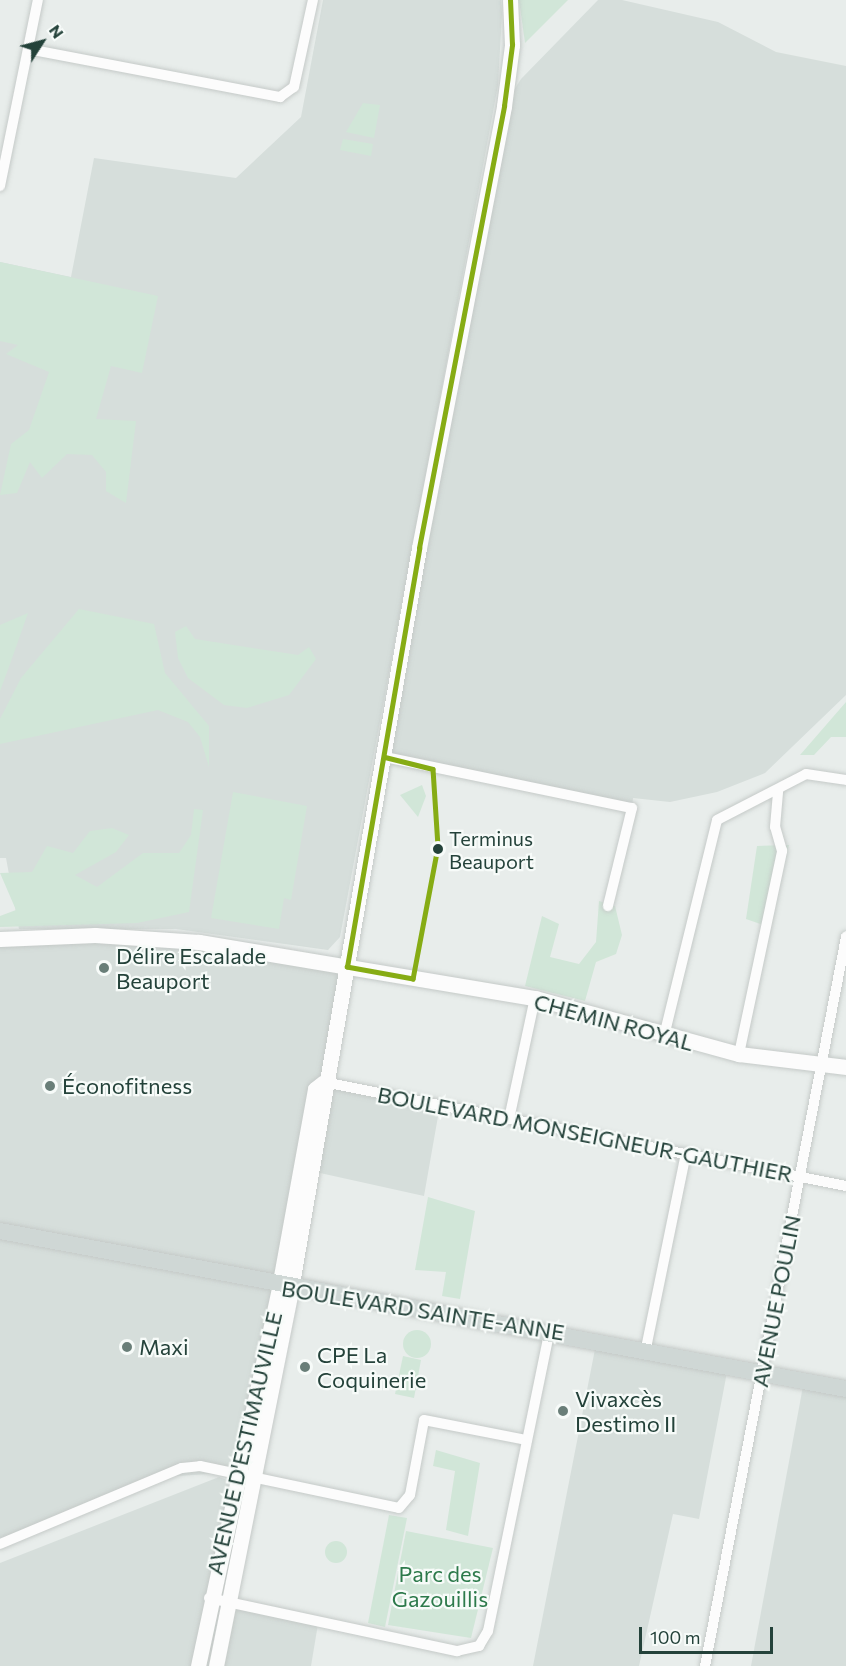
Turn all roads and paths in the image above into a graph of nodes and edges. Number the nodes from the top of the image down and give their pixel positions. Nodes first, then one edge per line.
1 (38, 0) edge
2 (314, 0) edge
3 (510, 0) edge
4 (28, 49) junction
5 (0, 186) edge
6 (385, 757) junction
7 (846, 780) edge
8 (777, 789) junction
9 (608, 906) dead end
10 (846, 937) edge
11 (0, 939) edge
12 (347, 967) junction
13 (535, 998) junction
14 (664, 1036) junction
15 (739, 1054) junction
16 (820, 1064) junction
17 (846, 1067) edge
18 (324, 1082) junction
19 (509, 1119) junction
20 (686, 1153) junction
21 (801, 1177) junction
22 (846, 1186) edge
23 (0, 1231) edge
24 (285, 1288) junction
25 (550, 1330) junction
26 (646, 1348) junction
27 (762, 1372) junction
28 (846, 1389) edge
29 (527, 1440) junction
30 (244, 1474) junction
31 (0, 1544) edge
32 (209, 1598) junction
33 (226, 1603) junction
34 (198, 1666) edge
35 (216, 1666) edge
36 (705, 1666) edge

1 - 4 street
2 - 4 street
3 - 6 main road, AVENUE D'ESTIMAUVILLE
4 - 5 street
6 - 9 street
6 - 12 main road, AVENUE D'ESTIMAUVILLE
7 - 8 street
8 - 14 street
8 - 15 street
10 - 16 street, AVENUE POULIN
11 - 12 main road, CHEMIN ROYAL
12 - 13 main road, CHEMIN ROYAL
12 - 18 main road, AVENUE D'ESTIMAUVILLE
13 - 14 main road, CHEMIN ROYAL
13 - 19 street
14 - 15 main road, CHEMIN ROYAL
15 - 16 main road, CHEMIN ROYAL
16 - 17 main road, CHEMIN ROYAL
16 - 21 street, AVENUE POULIN
18 - 19 street, BOULEVARD MONSEIGNEUR-GAUTHIER
18 - 24 main road, AVENUE D'ESTIMAUVILLE
19 - 20 street, BOULEVARD MONSEIGNEUR-GAUTHIER
20 - 21 street, BOULEVARD MONSEIGNEUR-GAUTHIER
20 - 26 street
21 - 22 street, BOULEVARD MONSEIGNEUR-GAUTHIER
21 - 27 street, AVENUE POULIN
23 - 24 main road, BOULEVARD SAINTE-ANNE
24 - 25 main road, BOULEVARD SAINTE-ANNE
24 - 30 main road, AVENUE D'ESTIMAUVILLE
25 - 26 main road, BOULEVARD SAINTE-ANNE
25 - 29 street
26 - 27 main road, BOULEVARD SAINTE-ANNE
27 - 28 main road, BOULEVARD SAINTE-ANNE
27 - 36 street, AVENUE POULIN
29 - 30 street
29 - 33 street
30 - 31 street
30 - 32 main road, AVENUE D'ESTIMAUVILLE
30 - 33 main road, AVENUE D'ESTIMAUVILLE
32 - 33 street
32 - 34 main road, AVENUE D'ESTIMAUVILLE
33 - 35 main road, AVENUE D'ESTIMAUVILLE

